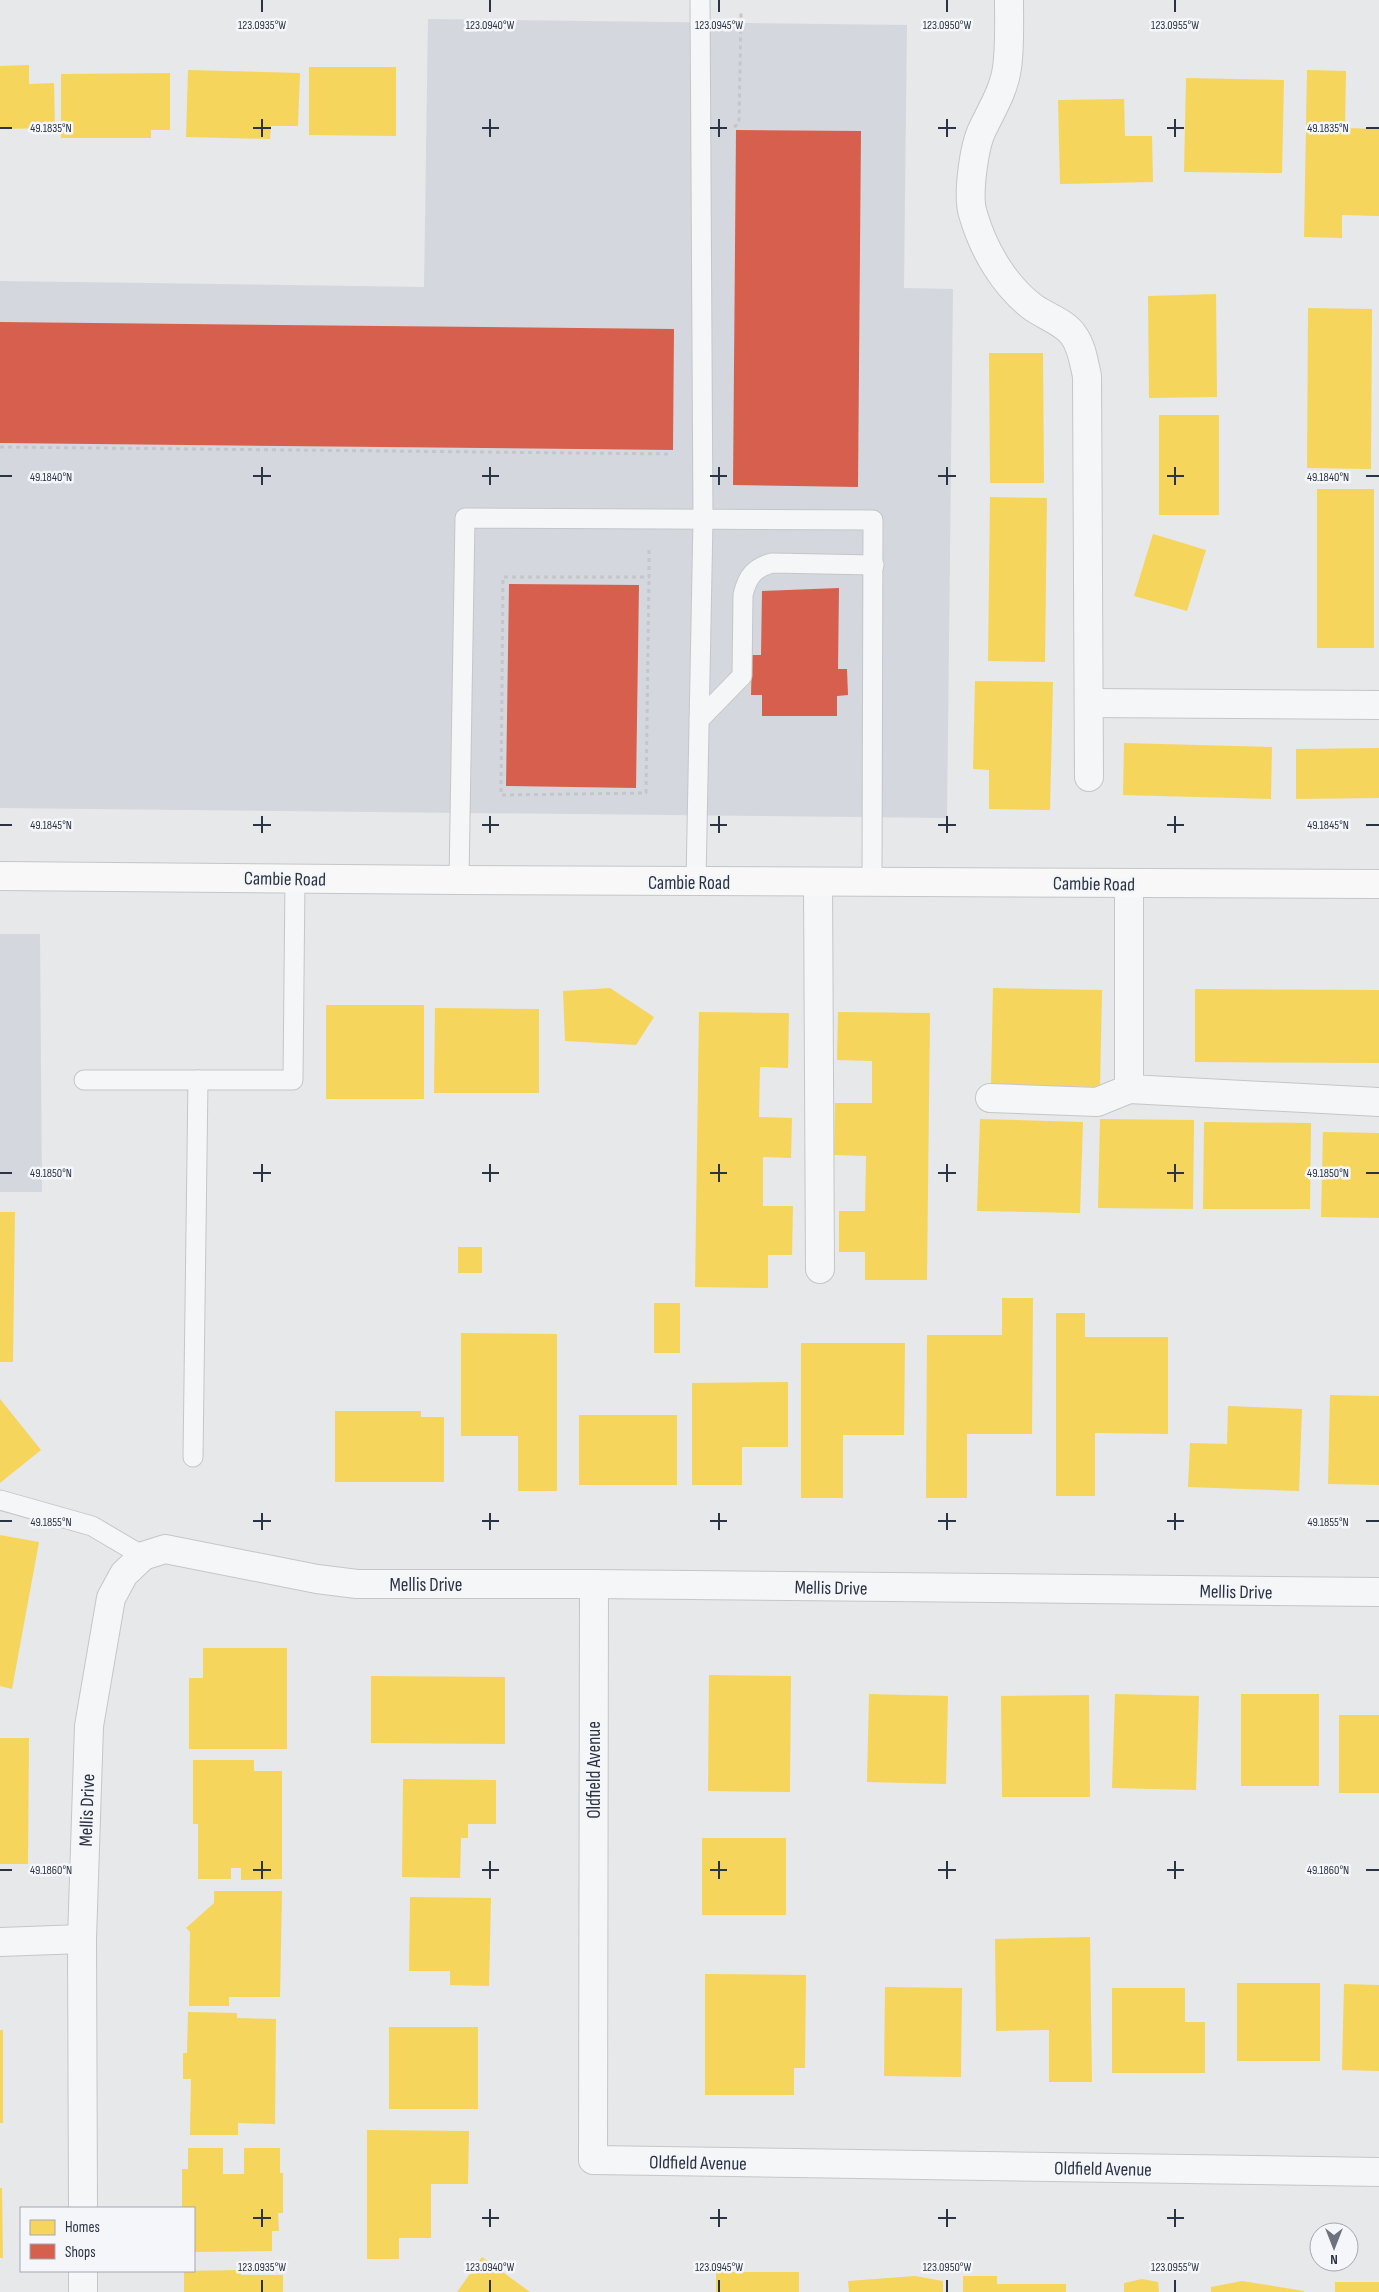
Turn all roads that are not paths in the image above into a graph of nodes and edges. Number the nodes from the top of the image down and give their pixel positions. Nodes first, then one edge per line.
1 (700, 0) edge
2 (1008, 0) edge
3 (703, 520) junction
4 (874, 565) junction
5 (1089, 703) junction
6 (1379, 705) edge
7 (699, 720) junction
8 (1089, 777) dead end
9 (0, 876) edge
10 (295, 878) junction
11 (459, 880) junction
12 (872, 881) junction
13 (696, 882) junction
14 (818, 882) junction
15 (1129, 884) junction
16 (1379, 884) edge
17 (84, 1080) dead end
18 (198, 1080) junction
19 (1129, 1089) junction
20 (990, 1098) dead end
21 (1379, 1102) edge
22 (820, 1269) dead end
23 (192, 1457) dead end
24 (0, 1500) edge
25 (143, 1556) junction
26 (594, 1584) junction
27 (1379, 1592) edge
28 (82, 1940) junction
29 (0, 1942) edge
30 (1379, 2172) edge
31 (83, 2207) edge
32 (83, 2272) edge
33 (83, 2292) edge

1 - 3 lane
2 - 5 street
3 - 4 lane
3 - 7 lane
3 - 11 lane
4 - 7 lane
4 - 12 lane
5 - 6 street
5 - 8 street
7 - 13 lane
9 - 10 main road, Cambie Road
10 - 11 main road, Cambie Road
10 - 18 lane
11 - 13 main road, Cambie Road
12 - 14 main road, Cambie Road
12 - 15 main road, Cambie Road
13 - 14 main road, Cambie Road
14 - 22 street
15 - 16 main road, Cambie Road
15 - 19 street
17 - 18 lane
18 - 23 lane
19 - 20 street
19 - 21 street
24 - 25 lane
25 - 26 street, Mellis Drive
25 - 28 street, Mellis Drive
26 - 27 street, Mellis Drive
26 - 30 street, Oldfield Avenue
28 - 29 street
28 - 31 street, Mellis Drive
32 - 33 street

